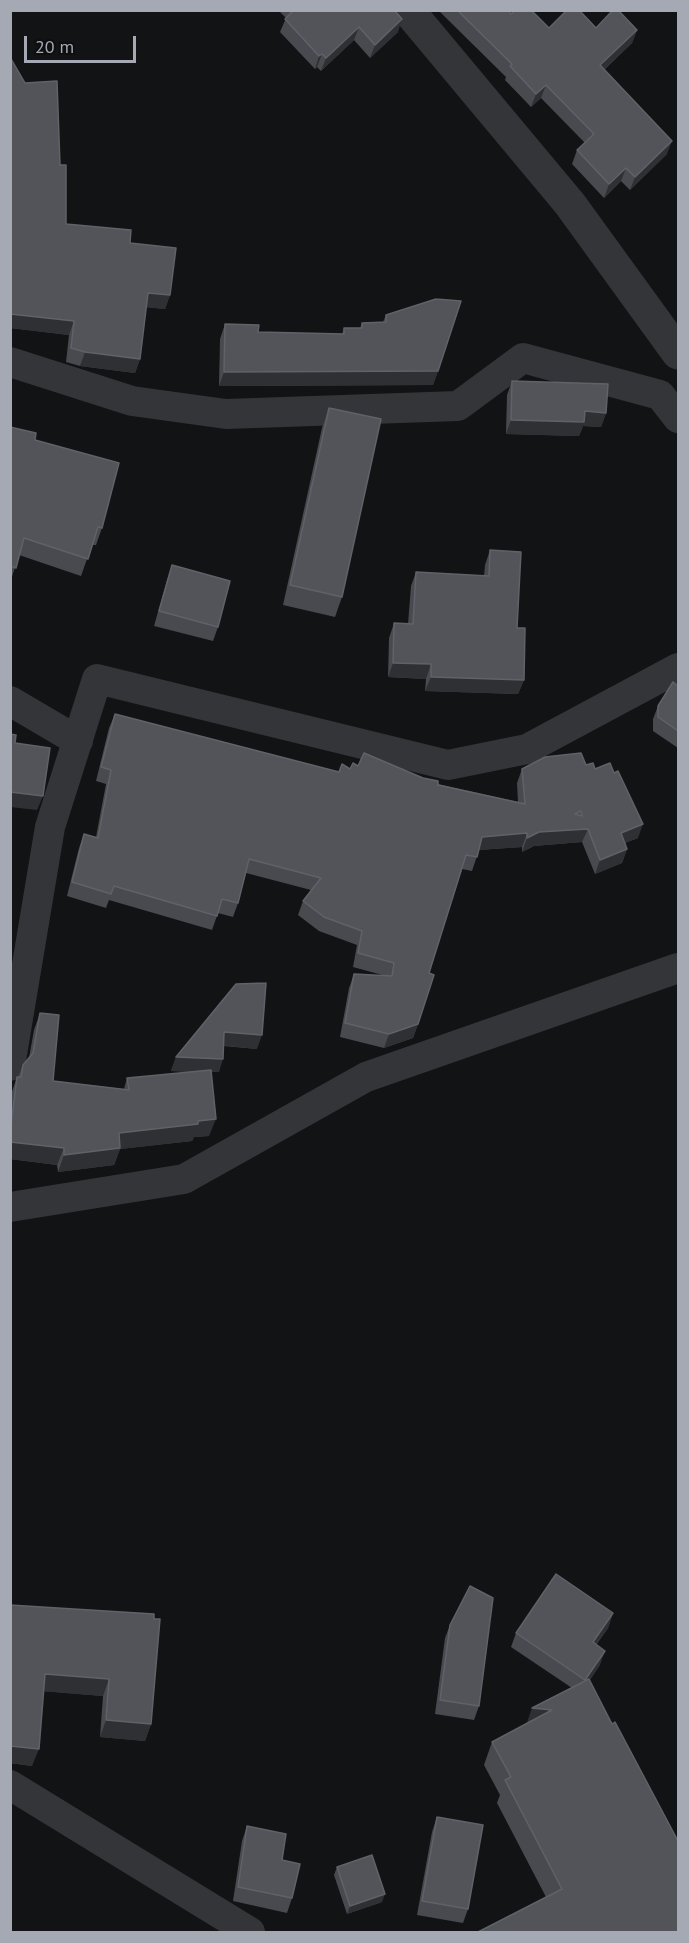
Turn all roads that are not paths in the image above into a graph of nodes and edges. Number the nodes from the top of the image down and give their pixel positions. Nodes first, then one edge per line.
1 (408, 10) edge
2 (678, 352) edge
3 (10, 362) edge
4 (678, 418) edge
5 (678, 668) edge
6 (10, 701) edge
7 (78, 741) junction
8 (678, 968) edge
9 (10, 1066) edge
10 (10, 1207) edge
11 (10, 1785) edge
12 (250, 1932) edge

1 - 2 street
3 - 4 street
5 - 7 street
6 - 7 street
7 - 9 street
8 - 10 street
11 - 12 street

